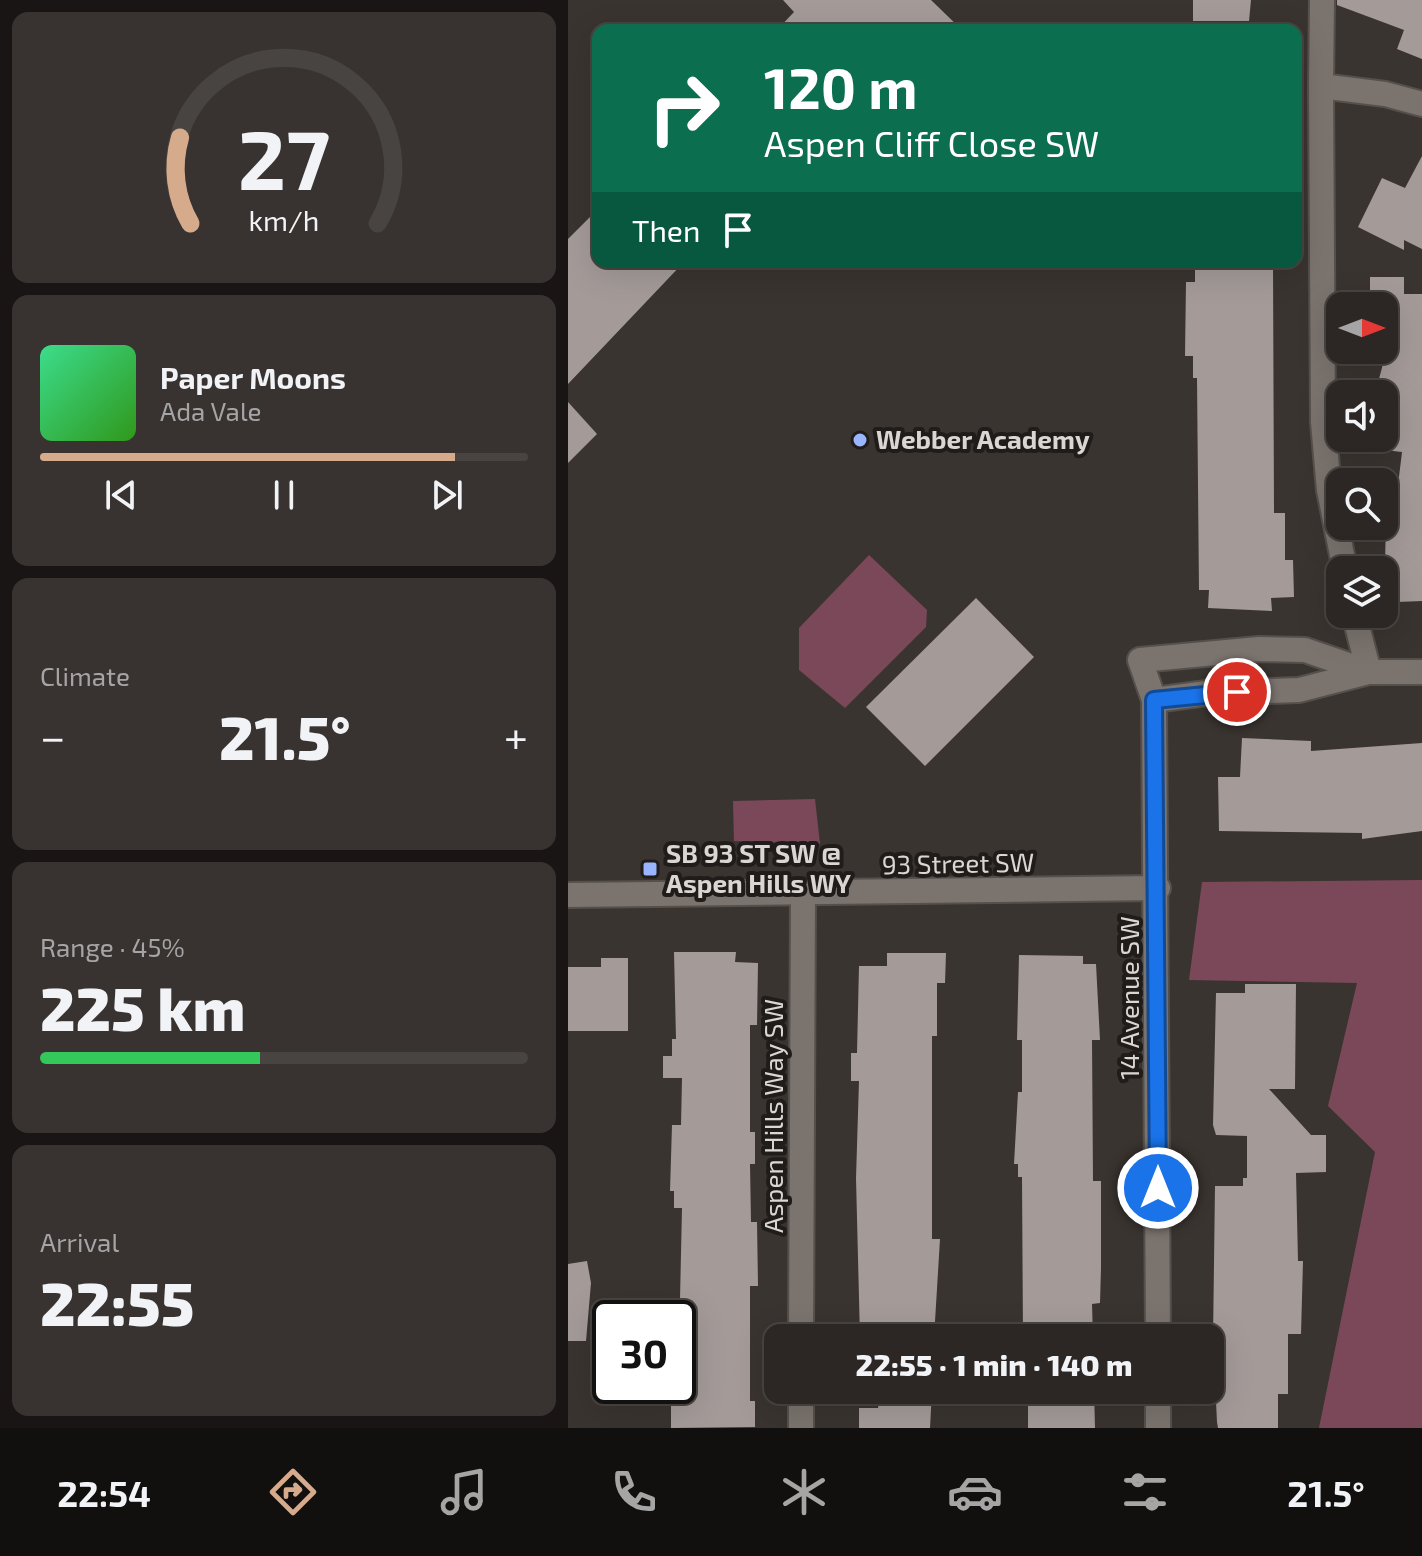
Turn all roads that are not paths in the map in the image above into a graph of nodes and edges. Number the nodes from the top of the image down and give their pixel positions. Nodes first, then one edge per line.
1 (1322, 0) edge
2 (1321, 86) junction
3 (1422, 104) edge
4 (1342, 556) edge
5 (1358, 628) edge
6 (1369, 672) junction
7 (1422, 672) edge
8 (1154, 700) junction
9 (1158, 888) junction
10 (803, 894) junction
11 (568, 895) edge
12 (801, 1324) edge
13 (1158, 1324) edge
14 (801, 1404) edge
15 (1158, 1404) edge
16 (801, 1428) edge
17 (1158, 1428) edge

1 - 2 street
2 - 3 street
2 - 4 street
5 - 6 street
6 - 7 street
6 - 8 street
6 - 8 street, 14 Avenue SW
8 - 9 street, 14 Avenue SW
9 - 10 street, 93 Street SW
9 - 13 street, 14 Avenue SW
10 - 11 street, 93 Street SW
10 - 12 street, Aspen Hills Way SW
14 - 16 street
15 - 17 street

